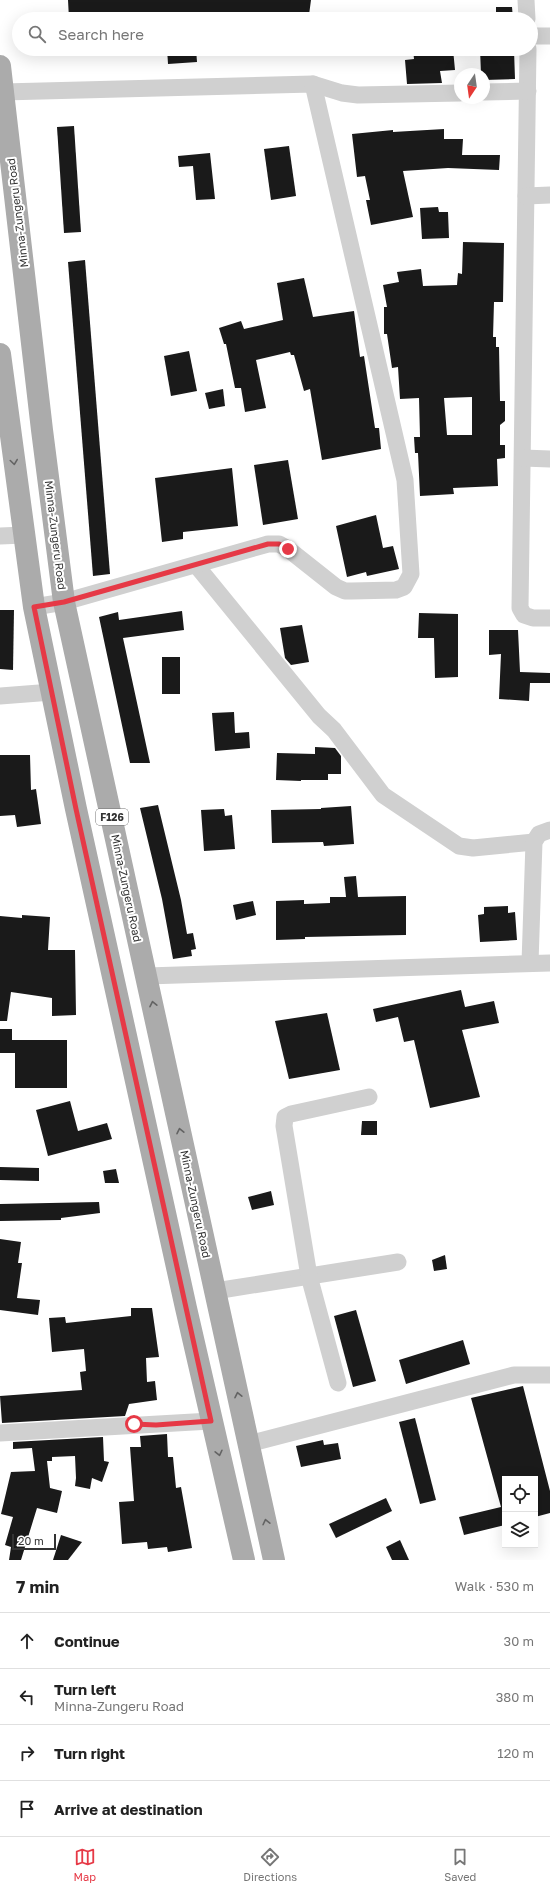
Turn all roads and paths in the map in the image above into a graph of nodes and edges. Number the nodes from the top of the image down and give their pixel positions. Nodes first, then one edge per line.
1 (526, 0) edge
2 (527, 12) edge
3 (538, 36) edge
4 (550, 36) edge
5 (528, 56) edge
6 (0, 66) edge
7 (313, 84) junction
8 (528, 91) junction
9 (3, 92) junction
10 (490, 92) edge
11 (454, 93) edge
12 (550, 195) edge
13 (526, 196) junction
14 (0, 354) edge
15 (5, 433) edge
16 (523, 458) junction
17 (550, 459) edge
18 (24, 535) junction
19 (0, 536) edge
20 (196, 566) junction
21 (64, 602) junction
22 (34, 607) junction
23 (550, 618) edge
24 (52, 692) junction
25 (0, 696) edge
26 (550, 830) edge
27 (534, 842) junction
28 (530, 963) junction
29 (550, 963) edge
30 (147, 976) junction
31 (369, 1097) dead end
32 (398, 1262) dead end
33 (309, 1276) junction
34 (215, 1291) junction
35 (550, 1375) edge
36 (338, 1383) dead end
37 (211, 1421) junction
38 (0, 1433) edge
39 (248, 1444) junction
40 (244, 1560) edge
41 (274, 1560) edge

1 - 2 street
3 - 4 street
5 - 8 street
6 - 9 main road, Minna-Zungeru Road / F126
7 - 9 street
7 - 11 street
7 - 20 street
8 - 10 street
8 - 13 street
9 - 21 main road, Minna-Zungeru Road / F126
12 - 13 street
13 - 16 street
14 - 15 main road, F126
15 -> 18 main road, F126
16 - 17 street
16 - 23 street
18 - 19 street
18 - 22 main road, F126
20 - 21 street
20 - 27 street
21 - 22 street
21 - 30 main road, Minna-Zungeru Road / F126
22 - 24 main road, F126
24 - 25 street
24 - 37 main road, F126
26 - 27 street
27 - 28 street
28 - 29 street
28 - 30 street
34 -> 30 main road, Minna-Zungeru Road / F126
31 - 33 street
32 - 33 street
33 - 34 street
33 - 36 street
39 -> 34 main road, Minna-Zungeru Road / F126
35 - 39 street
37 - 38 street
37 -> 40 main road, F126
41 -> 39 main road, Minna-Zungeru Road / F126

